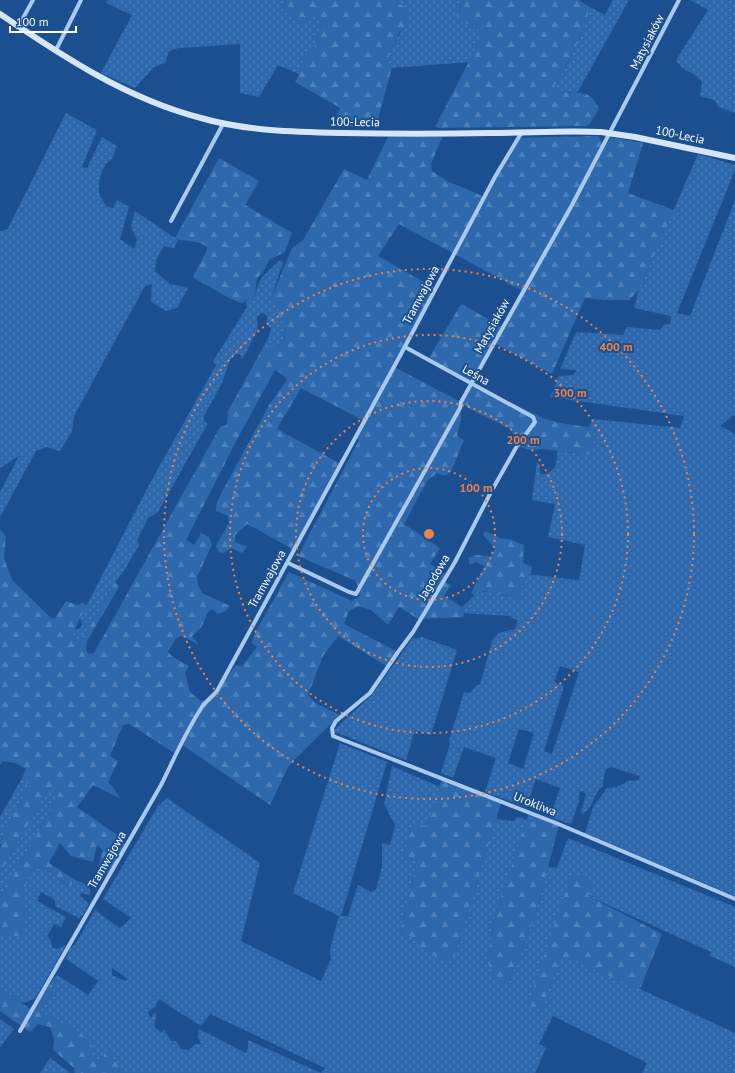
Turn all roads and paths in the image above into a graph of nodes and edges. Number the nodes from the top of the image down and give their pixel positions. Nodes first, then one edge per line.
1 (32, 0) edge
2 (82, 0) edge
3 (679, 0) edge
4 (0, 14) edge
5 (18, 27) junction
6 (56, 50) junction
7 (223, 124) junction
8 (522, 132) junction
9 (610, 133) junction
10 (735, 158) edge
11 (171, 221) dead end
12 (405, 347) junction
13 (472, 384) junction
14 (535, 422) joint
15 (288, 563) junction
16 (332, 728) joint
17 (735, 899) edge
18 (20, 1031) dead end

1 - 5 street
2 - 6 street
3 - 9 street, Matysiaków
4 - 5 street, 100-Lecia
5 - 6 street, 100-Lecia
6 - 7 street, 100-Lecia
7 - 8 street, 100-Lecia
7 - 11 street
8 - 9 street, 100-Lecia
8 - 12 street, Tramwajowa
9 - 10 street, 100-Lecia
9 - 13 street, Matysiaków
12 - 13 street, Leśna
12 - 15 street, Tramwajowa
13 - 14 street, Leśna
13 - 15 street, Matysiaków
14 - 16 street, Jagodowa
15 - 18 street, Tramwajowa
16 - 17 street, Urokliwa

